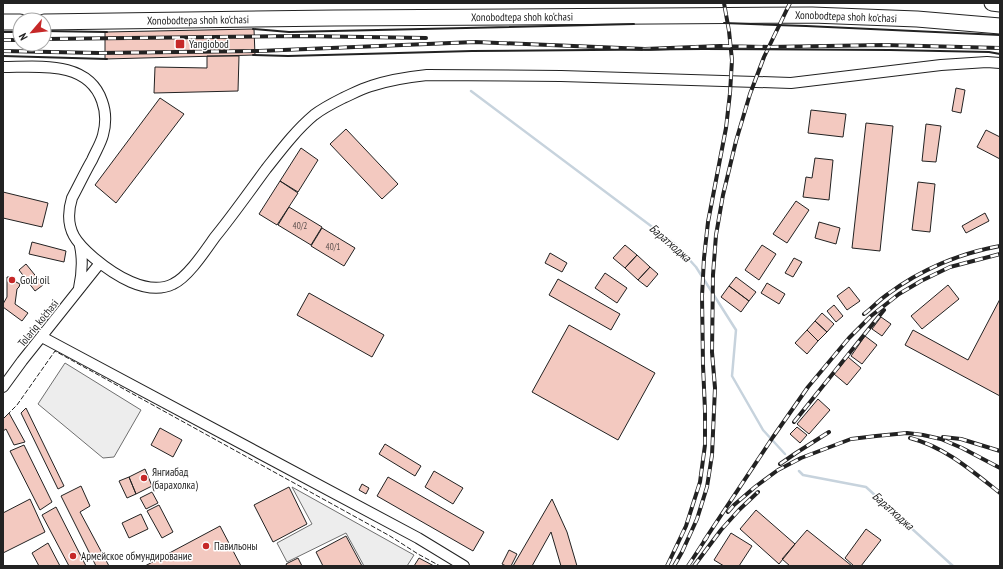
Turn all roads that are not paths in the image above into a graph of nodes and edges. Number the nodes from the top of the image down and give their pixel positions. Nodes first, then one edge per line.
1 (992, 3) edge
2 (1000, 4) edge
3 (812, 9) edge
4 (689, 10) edge
5 (52, 22) edge
6 (1000, 26) edge
7 (1000, 63) edge
8 (3, 67) edge
9 (80, 246) junction
10 (100, 263) junction
11 (77, 293) junction
12 (42, 337) junction
13 (3, 387) edge
14 (464, 566) edge

1 - 2 highway
3 - 4 highway, Xonobodtepa shoh ko'chasi
3 - 6 highway, Xonobodtepa shoh ko'chasi
4 - 5 highway, Xonobodtepa shoh ko'chasi
7 - 10 street
8 - 9 street
9 - 10 street
9 - 11 street, Tolariq ko'chasi
10 - 11 street, Tolariq ko'chasi
11 - 12 street, Tolariq ko'chasi
12 - 13 street, Tolariq ko'chasi
12 - 14 street

